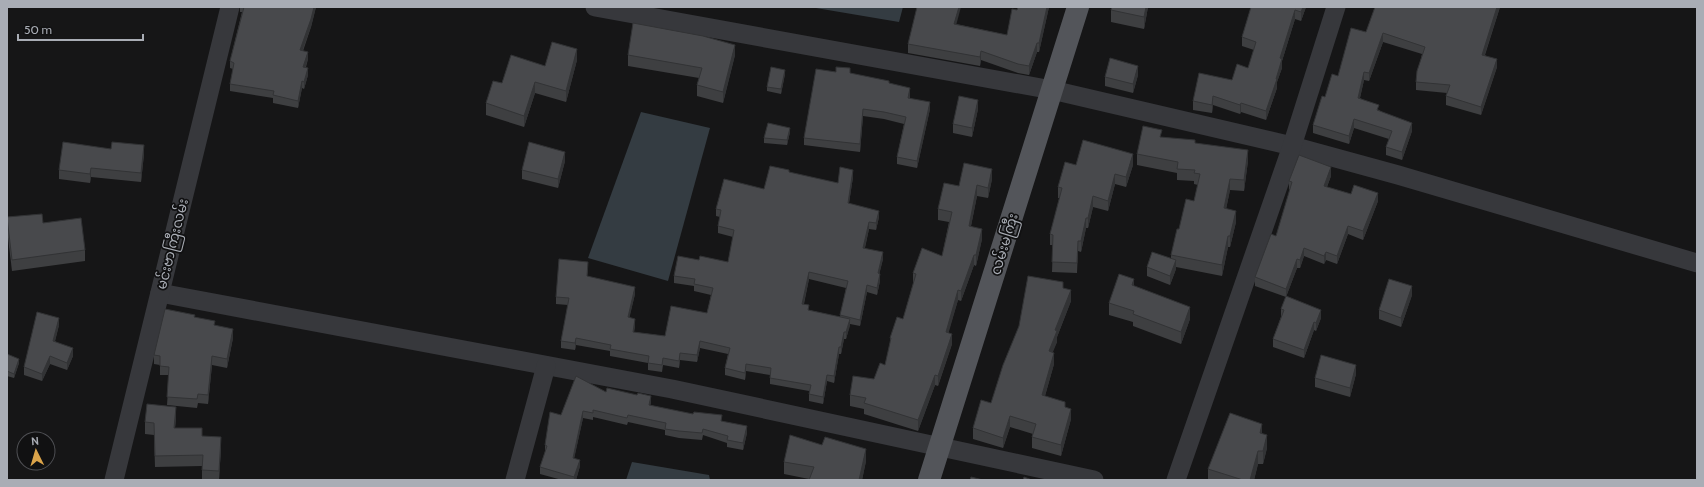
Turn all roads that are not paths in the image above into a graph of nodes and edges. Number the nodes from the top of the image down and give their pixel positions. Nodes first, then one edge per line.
1 (230, 7) edge
2 (595, 7) edge
3 (1078, 7) edge
4 (1336, 7) edge
5 (1052, 90) junction
6 (1292, 146) junction
7 (1697, 263) edge
8 (160, 293) junction
9 (546, 366) junction
10 (940, 446) junction
11 (114, 480) edge
12 (515, 480) edge
13 (929, 480) edge
14 (1094, 480) edge
15 (1176, 480) edge

1 - 8 street, မင်းဗာကြီးလမ်း
2 - 5 street
3 - 5 main road, လမ်းမကြီး
4 - 6 street
5 - 6 street
5 - 10 main road, လမ်းမကြီး
6 - 7 street
6 - 15 street
8 - 9 street
8 - 11 street, မင်းဗာကြီးလမ်း
9 - 10 street
9 - 12 street
10 - 13 main road, လမ်းမကြီး
10 - 14 street

